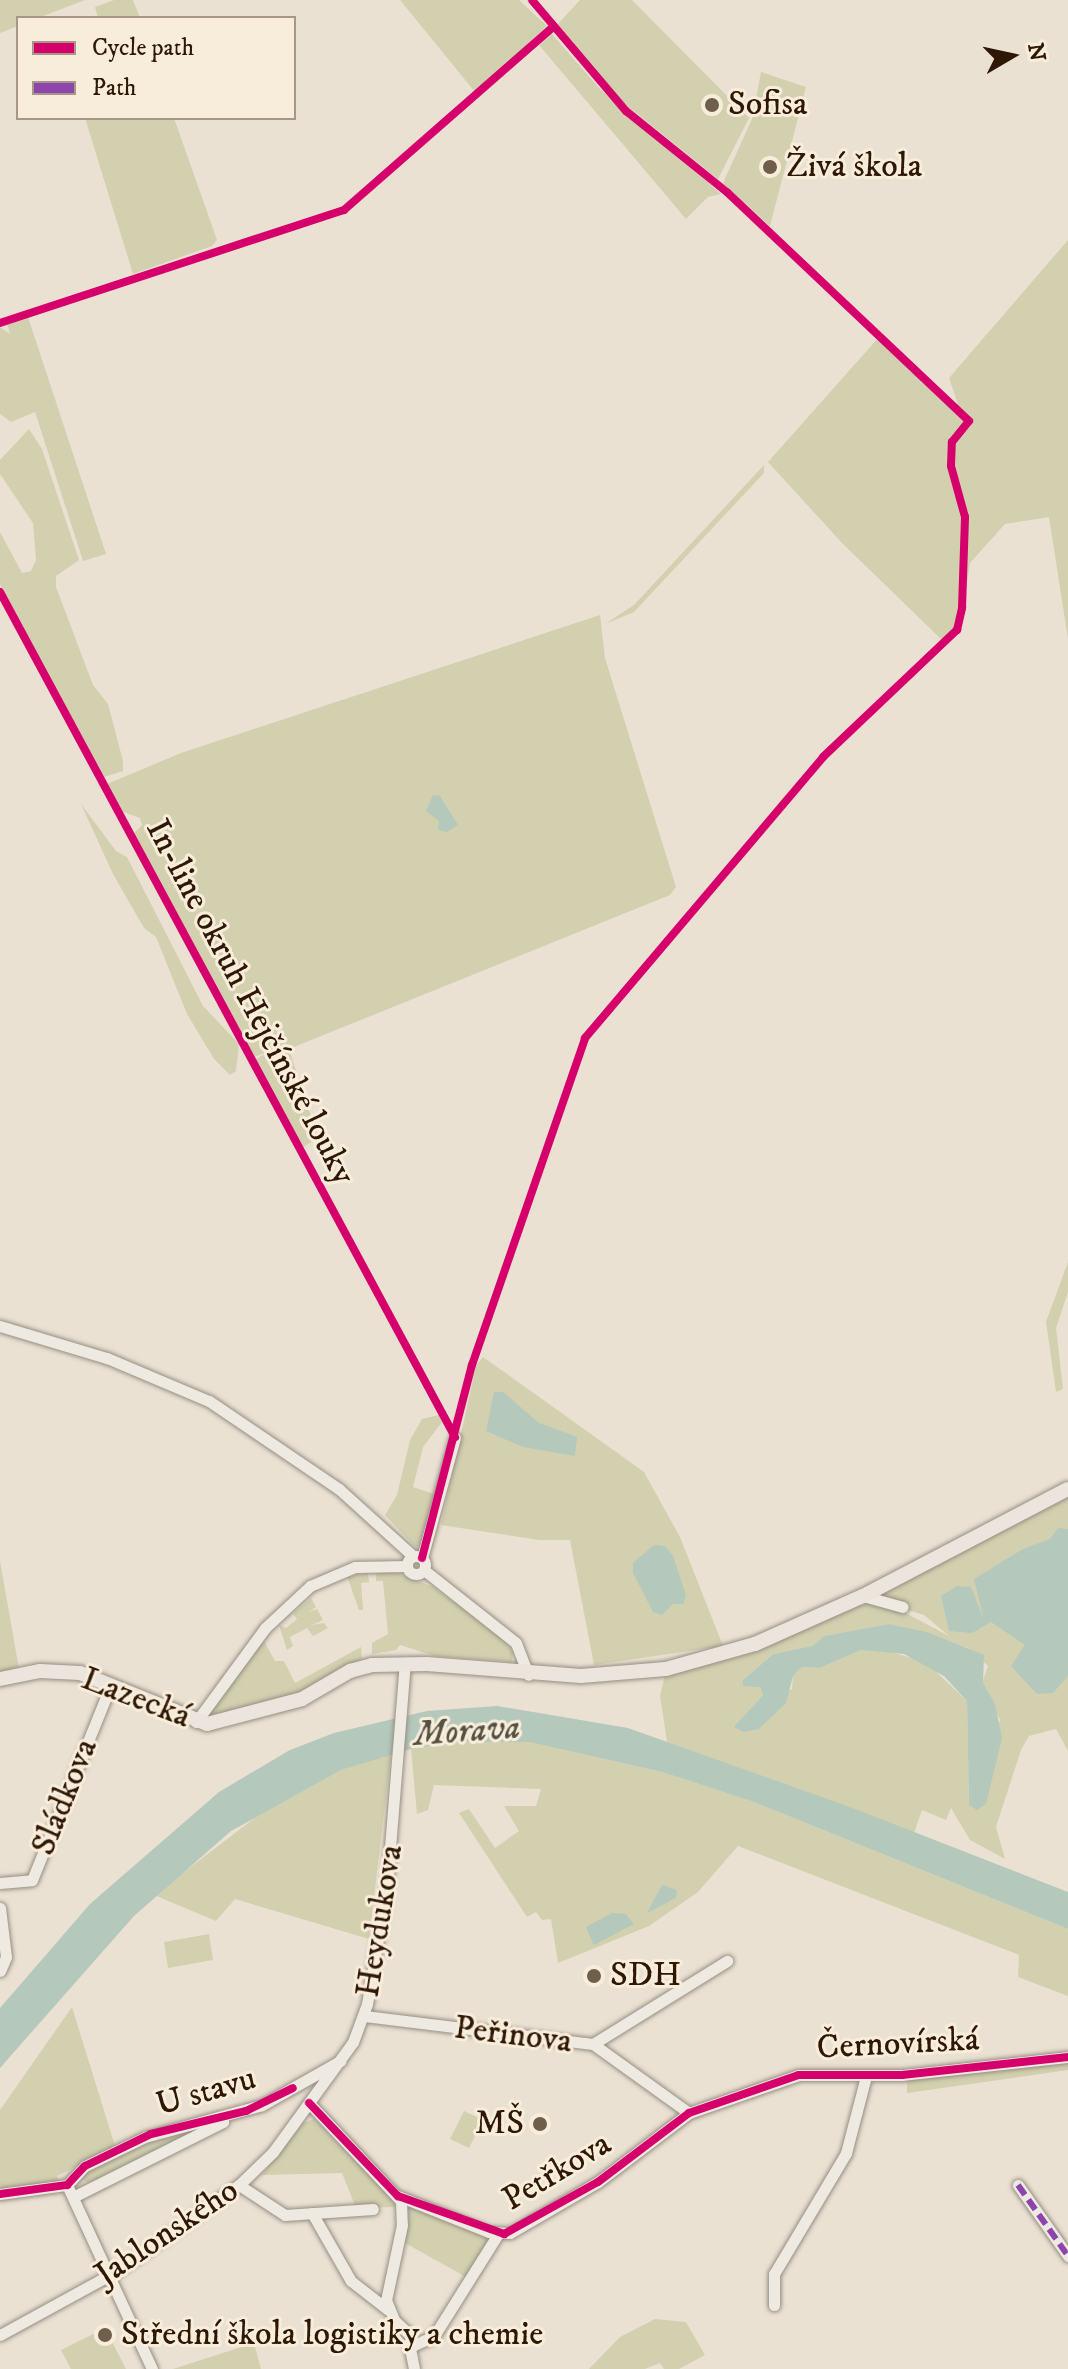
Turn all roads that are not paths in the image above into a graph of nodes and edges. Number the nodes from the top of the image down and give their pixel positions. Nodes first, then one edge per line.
1 (0, 1326) edge
2 (455, 1437) dead end
3 (1068, 1489) edge
4 (417, 1563) junction
5 (863, 1596) junction
6 (903, 1607) dead end
7 (405, 1663) junction
8 (528, 1675) junction
9 (0, 1679) edge
10 (111, 1684) junction
11 (196, 1722) junction
12 (0, 1883) edge
13 (0, 1908) edge
14 (727, 1961) dead end
15 (0, 1971) edge
16 (364, 2016) junction
17 (593, 2044) junction
18 (1068, 2057) edge
19 (340, 2061) junction
20 (866, 2076) junction
21 (309, 2103) junction
22 (689, 2113) junction
23 (229, 2117) junction
24 (67, 2185) junction
25 (239, 2185) junction
26 (1018, 2185) dead end
27 (0, 2194) edge
28 (398, 2196) junction
29 (73, 2197) junction
30 (373, 2209) dead end
31 (312, 2213) junction
32 (498, 2234) junction
33 (1068, 2256) edge
34 (112, 2275) junction
35 (774, 2305) dead end
36 (387, 2309) junction
37 (408, 2333) junction
38 (0, 2335) edge
39 (426, 2341) junction
40 (410, 2347) junction
41 (152, 2369) edge
42 (414, 2369) edge

1 - 4 street
2 - 4 street
3 - 5 main road, Lazecká
4 - 8 street
4 - 11 street
5 - 6 street
5 - 8 main road, Lazecká
7 - 8 main road, Lazecká
7 - 11 main road, Lazecká
7 - 16 street, Heydukova
9 - 10 main road, Lazecká
10 - 11 main road, Lazecká
10 - 12 street, Sládkova
13 - 15 street
14 - 17 street
16 - 17 street, Peřinova
16 - 19 street, Heydukova
17 - 22 street, Peřinova
18 - 20 street, Černovírská
19 - 21 street, Heydukova
19 - 23 street, U stavu
20 - 22 street, Černovírská
20 - 35 street
21 - 25 street, Jablonského
21 - 28 street
22 - 32 street, Petřkova
23 - 24 street, U stavu
23 - 29 street, U stavu
24 - 27 street
24 - 29 street
25 - 31 street
25 - 34 street, Jablonského
26 - 33 street
28 - 32 street, Petřkova
28 - 36 street
29 - 34 street
30 - 31 street
31 - 36 street
32 - 39 street
34 - 38 street, Jablonského
34 - 41 street
36 - 37 street
37 - 39 street
37 - 40 street
39 - 40 street
40 - 42 street

